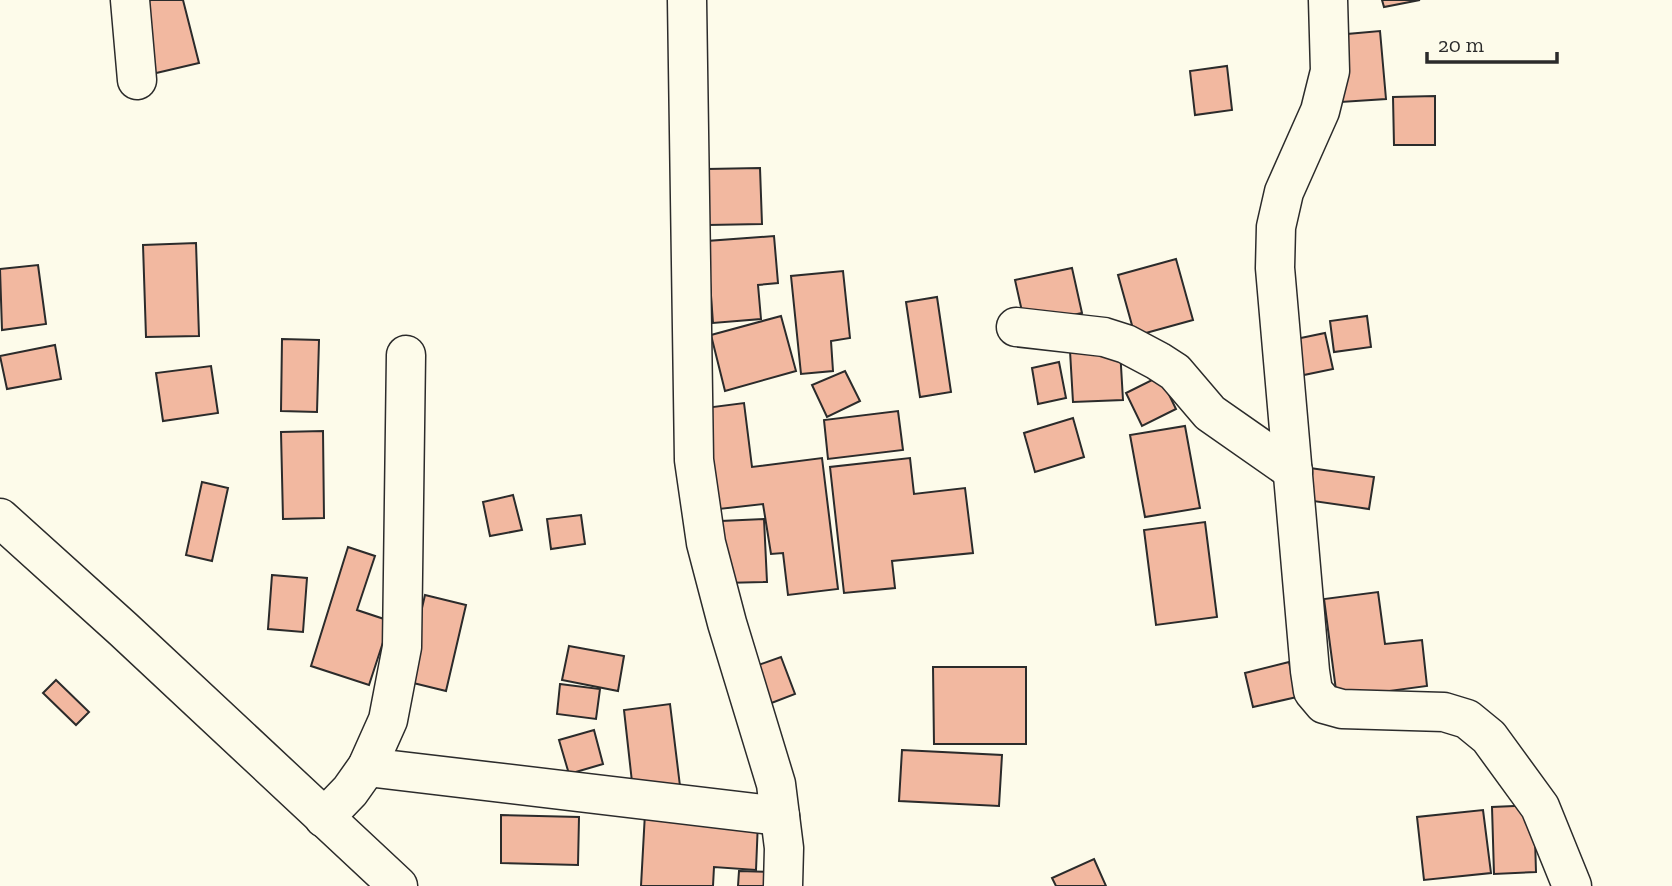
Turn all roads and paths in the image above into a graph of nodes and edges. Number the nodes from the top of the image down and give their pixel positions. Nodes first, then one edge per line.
1 (130, 0) edge
2 (687, 0) edge
3 (1328, 0) edge
4 (137, 80) dead end
5 (1016, 327) dead end
6 (406, 355) dead end
7 (1293, 471) junction
8 (0, 518) edge
9 (367, 767) junction
10 (780, 816) junction
11 (324, 818) junction
12 (398, 886) edge
13 (783, 886) edge
14 (1572, 886) edge

1 - 4 main road
2 - 10 main road
3 - 7 main road
5 - 7 main road
6 - 9 main road
7 - 14 main road
8 - 11 main road
9 - 10 main road
9 - 11 main road
10 - 13 main road
11 - 12 main road

